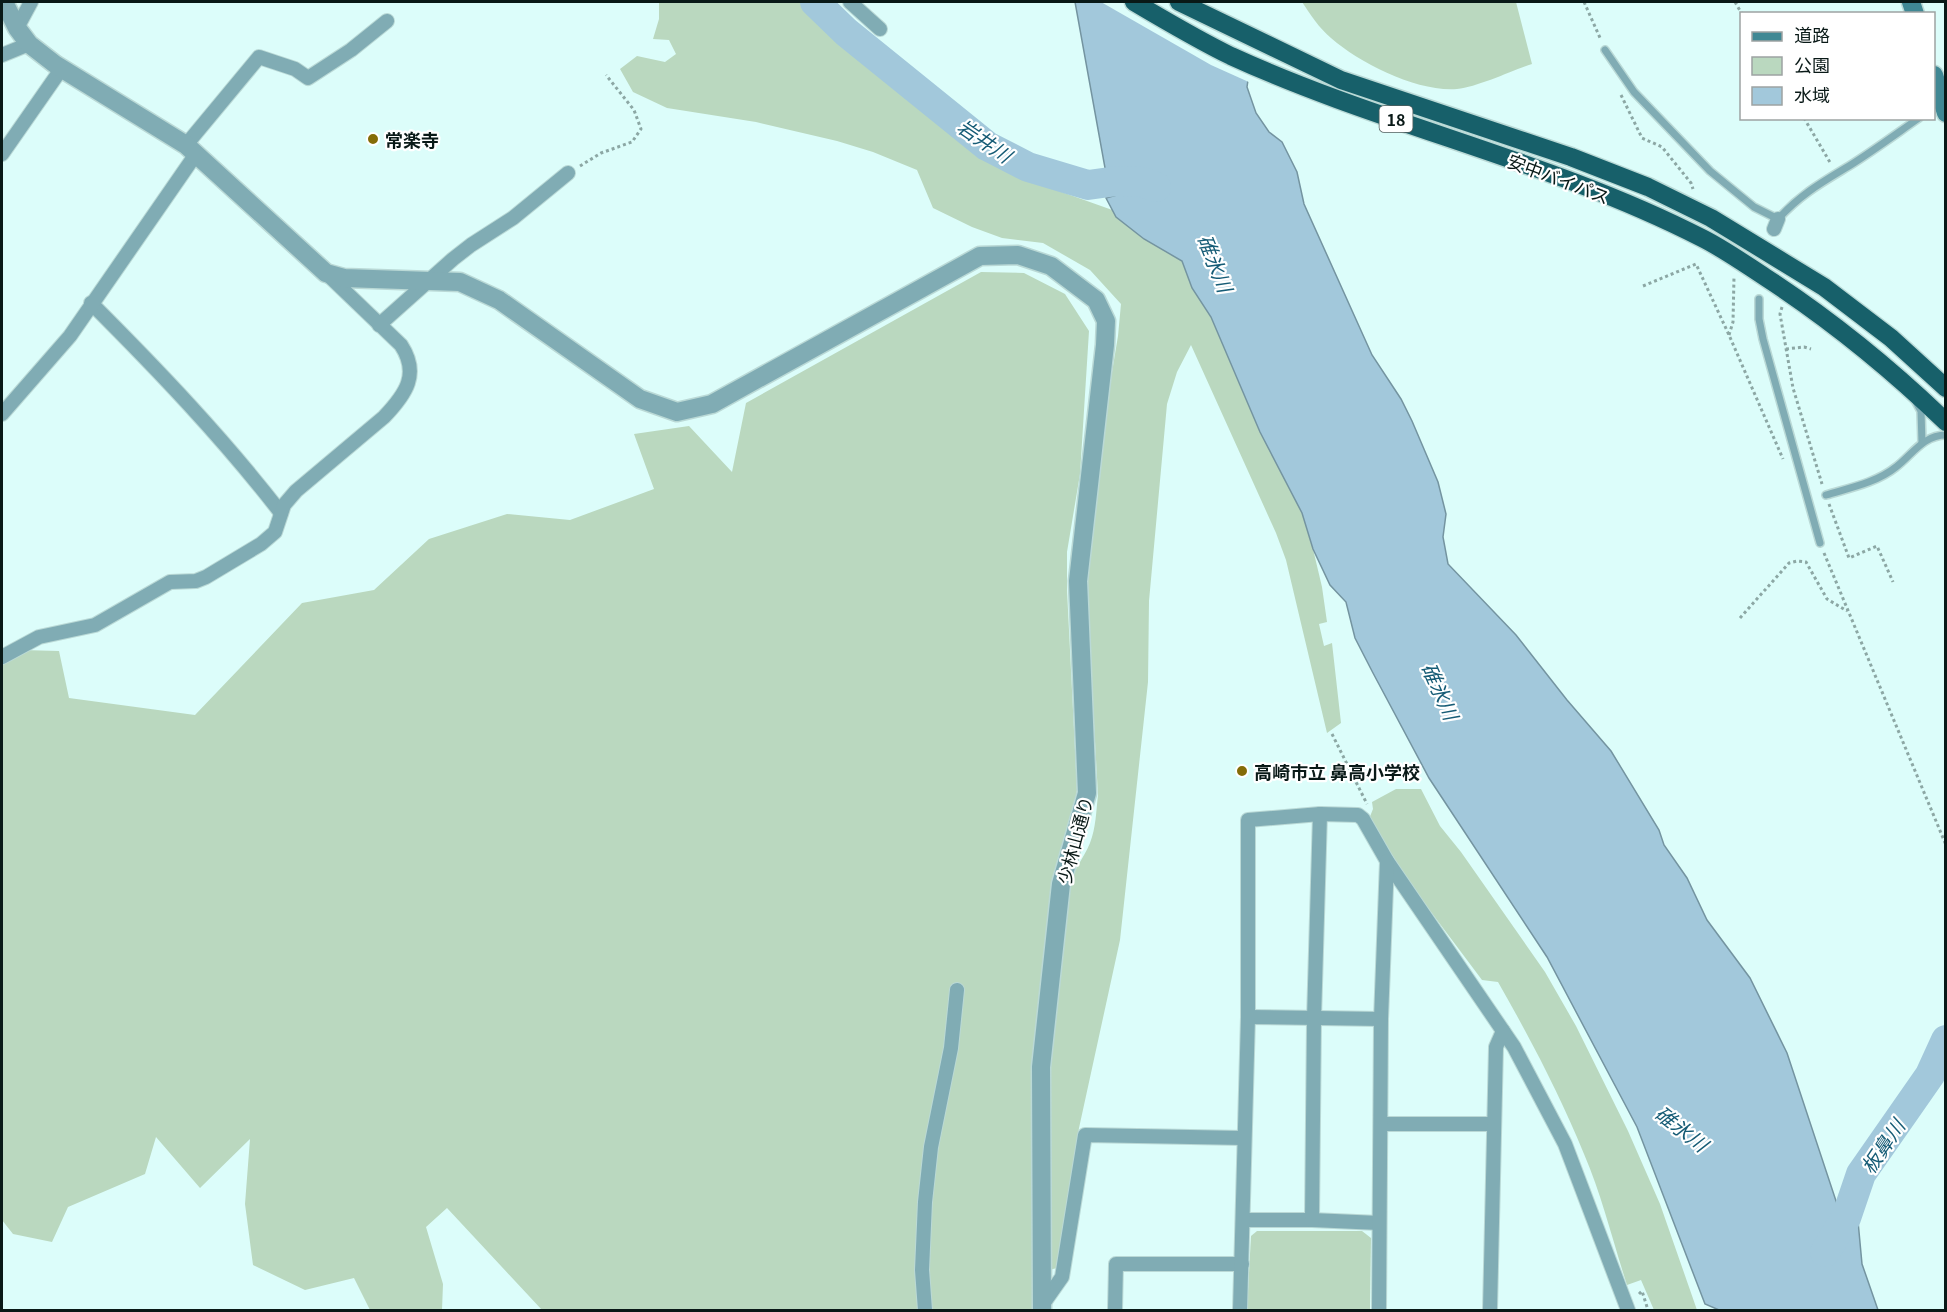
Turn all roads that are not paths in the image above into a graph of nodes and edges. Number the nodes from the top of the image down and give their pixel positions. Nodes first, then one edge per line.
1 (4, 2) edge
2 (32, 2) edge
3 (850, 2) edge
4 (1134, 2) edge
5 (1179, 2) edge
6 (387, 21) dead end
7 (17, 28) junction
8 (880, 29) dead end
9 (29, 44) junction
10 (1605, 50) road end
11 (2, 55) edge
12 (62, 68) junction
13 (1935, 80) edge
14 (1940, 108) edge
15 (1916, 120) edge
16 (191, 149) junction
17 (2, 154) edge
18 (568, 173) road end
19 (326, 273) junction
20 (429, 281) junction
21 (1759, 299) dead end
22 (91, 303) junction
23 (379, 325) junction
24 (1910, 388) junction
25 (1946, 388) edge
26 (2, 414) edge
27 (1946, 422) edge
28 (1946, 435) edge
29 (1922, 443) junction
30 (1826, 495) road end
31 (281, 513) junction
32 (1820, 543) road end
33 (2, 657) edge
34 (1320, 814) junction
35 (1388, 861) junction
36 (957, 990) dead end
37 (1248, 1017) junction
38 (1314, 1019) junction
39 (1382, 1019) junction
40 (1503, 1031) junction
41 (1382, 1124) junction
42 (1493, 1124) junction
43 (1243, 1138) junction
44 (1244, 1220) junction
45 (1312, 1220) junction
46 (1378, 1223) junction
47 (1242, 1264) junction
48 (1042, 1307) edge
49 (1624, 1310) edge
50 (925, 1311) edge
51 (1115, 1311) edge
52 (1240, 1311) edge
53 (1379, 1311) edge
54 (1490, 1311) edge

1 - 7 street
2 - 7 street
3 - 8 street
4 - 24 highway, 安中バイパス / 18
5 - 25 highway, 安中バイパス / 18
6 - 16 street
7 - 9 street
9 - 11 street
9 - 12 street
10 - 15 lane
12 - 16 street
12 - 17 street
13 - 14 main road
16 - 19 street
16 - 22 street
18 - 20 street
19 - 20 street
19 - 23 street
20 - 23 street
20 - 48 street, 少林山通り
21 - 32 lane
22 - 26 street
22 - 31 street
23 - 31 street
24 - 27 highway, 安中バイパス / 18
24 - 29 lane
28 - 29 lane
29 - 30 lane
31 - 33 street
34 - 35 street
34 - 37 street
34 - 38 street
35 - 39 street
35 - 40 street
36 - 50 street
37 - 38 street
37 - 43 street
38 - 39 street
38 - 45 street
39 - 41 street
40 - 42 street
40 - 49 street
41 - 42 street
41 - 46 street
42 - 54 street
43 - 44 street
43 - 48 street
44 - 45 street
44 - 47 street
45 - 46 street
46 - 53 street
47 - 51 street
47 - 52 street

